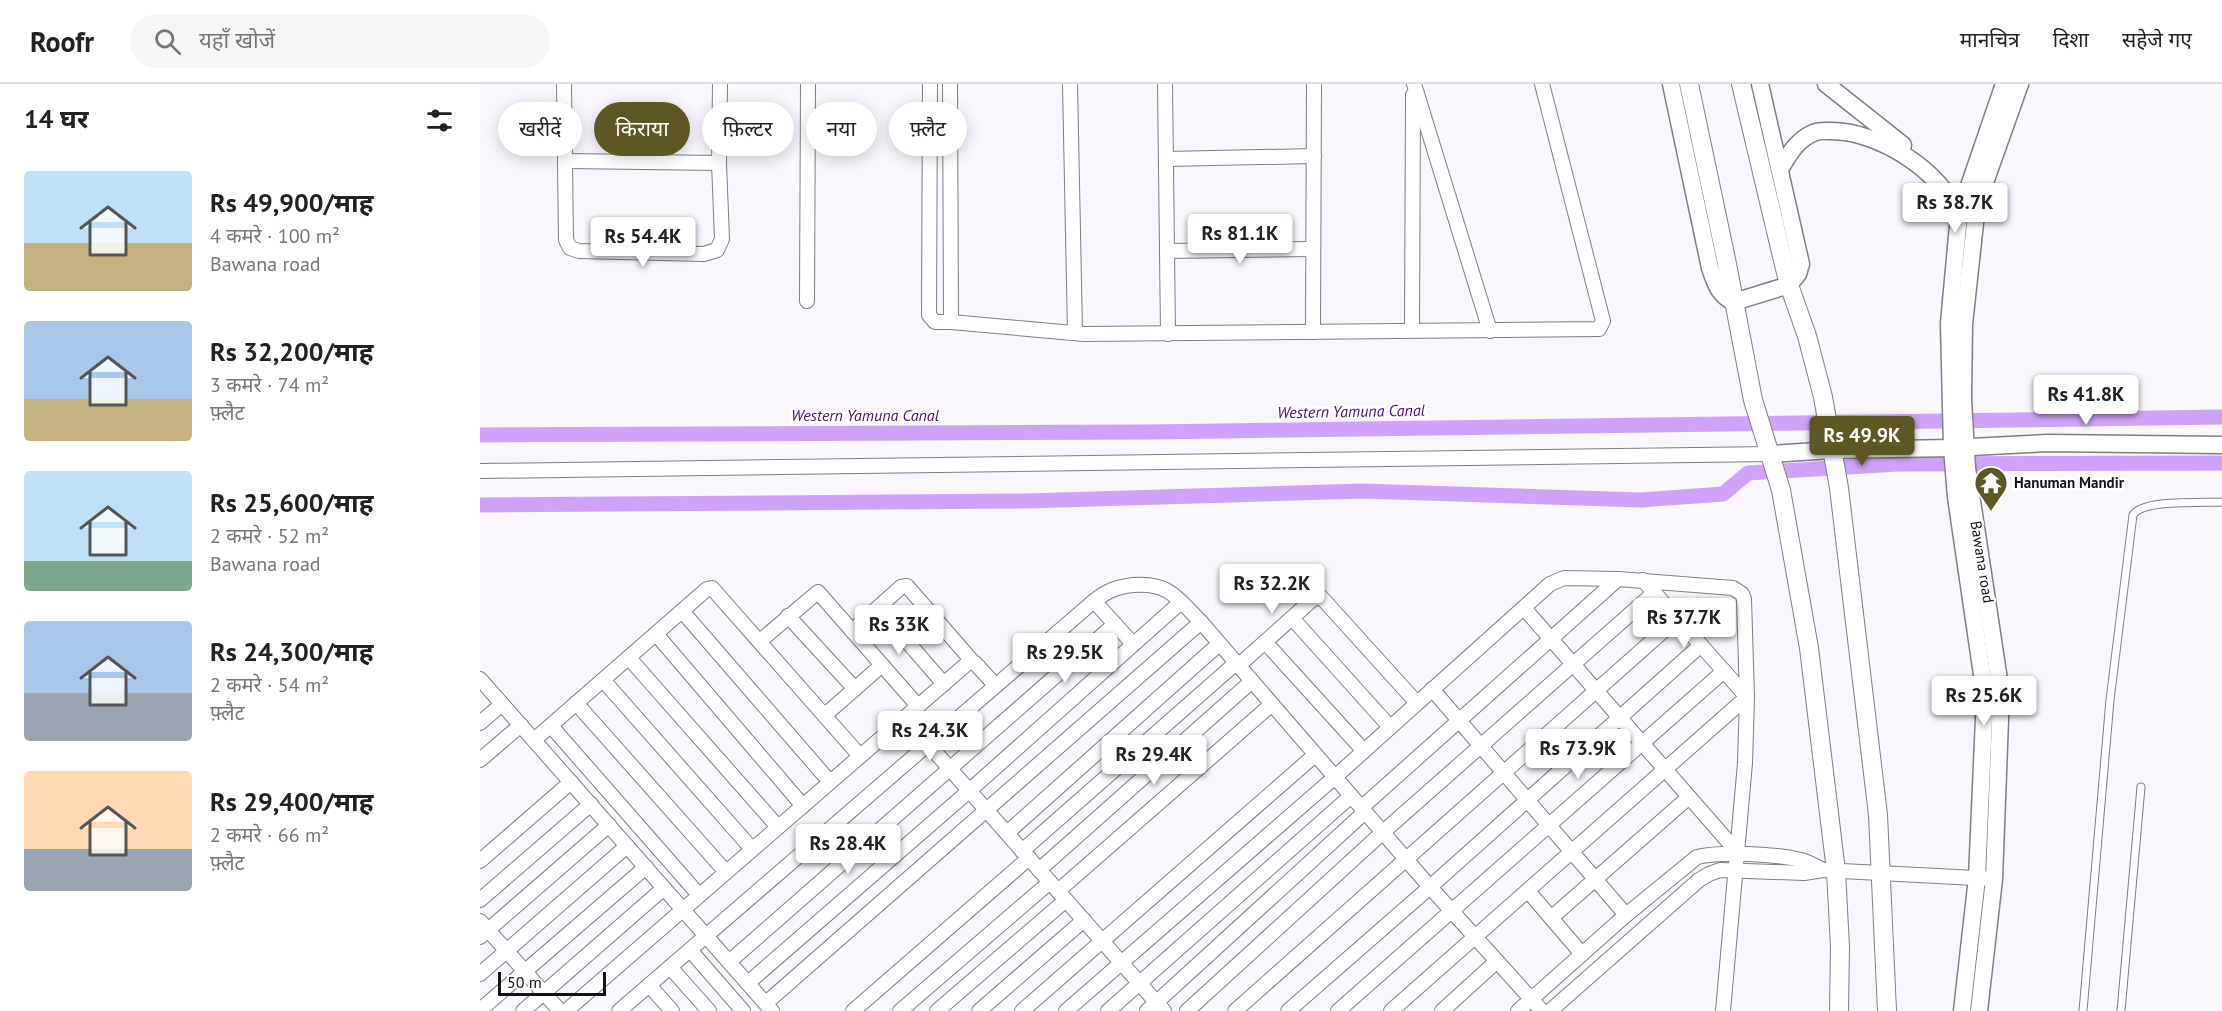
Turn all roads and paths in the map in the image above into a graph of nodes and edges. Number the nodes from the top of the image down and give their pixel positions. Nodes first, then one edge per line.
1 (564, 84) edge
2 (720, 84) edge
3 (808, 84) edge
4 (930, 84) edge
5 (950, 84) edge
6 (1071, 84) edge
7 (1165, 84) edge
8 (1314, 84) edge
9 (1413, 84) edge
10 (1542, 84) edge
11 (1671, 84) edge
12 (1689, 84) edge
13 (1741, 84) edge
14 (1760, 84) edge
15 (1826, 84) edge
16 (2004, 84) edge
17 (2020, 84) edge
18 (1314, 156) junction
19 (1166, 159) junction
20 (566, 161) junction
21 (719, 163) junction
22 (1780, 169) junction
23 (1971, 200) junction
24 (1959, 215) junction
25 (1313, 249) junction
26 (1167, 250) junction
27 (1789, 285) junction
28 (807, 301) dead end
29 (1734, 302) junction
30 (951, 322) junction
31 (1412, 330) junction
32 (1490, 331) junction
33 (1313, 332) junction
34 (1075, 333) junction
35 (1168, 334) junction
36 (1957, 399) junction
37 (1958, 445) junction
38 (2222, 445) edge
39 (1832, 451) junction
40 (1771, 455) junction
41 (480, 471) edge
42 (2222, 502) edge
43 (1618, 579) junction
44 (1643, 580) junction
45 (1655, 592) junction
46 (1094, 601) junction
47 (1181, 602) junction
48 (878, 608) junction
49 (1524, 608) junction
50 (682, 611) junction
51 (789, 616) junction
52 (1292, 618) junction
53 (1678, 618) junction
54 (1201, 622) junction
55 (1115, 624) junction
56 (852, 631) junction
57 (656, 634) junction
58 (1551, 639) junction
59 (760, 641) junction
60 (1265, 642) junction
61 (1133, 644) junction
62 (1219, 644) junction
63 (1701, 645) junction
64 (629, 658) junction
65 (973, 662) junction
66 (1237, 664) junction
67 (1573, 664) junction
68 (882, 665) junction
69 (1724, 671) junction
70 (603, 680) junction
71 (1252, 681) junction
72 (481, 683) edge
73 (944, 684) junction
74 (995, 685) junction
75 (855, 689) junction
76 (1432, 689) junction
77 (1596, 691) junction
78 (1748, 698) junction
79 (576, 703) junction
80 (1417, 703) junction
81 (502, 704) junction
82 (1272, 704) junction
83 (918, 706) junction
84 (825, 715) junction
85 (1620, 718) junction
86 (1459, 720) junction
87 (480, 723) edge
88 (521, 725) junction
89 (551, 726) junction
90 (1390, 728) junction
91 (534, 740) junction
92 (928, 744) junction
93 (1642, 744) junction
94 (1481, 746) junction
95 (1364, 750) junction
96 (1315, 754) junction
97 (861, 756) junction
98 (480, 760) edge
99 (949, 768) junction
100 (1665, 770) junction
101 (1504, 772) junction
102 (1335, 777) junction
103 (571, 782) junction
104 (830, 782) junction
105 (2141, 787) dead end
106 (969, 791) junction
107 (1351, 796) junction
108 (1689, 797) junction
109 (1528, 800) junction
110 (591, 804) junction
111 (803, 806) junction
112 (987, 810) junction
113 (1363, 810) junction
114 (609, 825) junction
115 (1550, 825) junction
116 (778, 827) junction
117 (1383, 832) junction
118 (1007, 833) junction
119 (627, 846) junction
120 (752, 849) junction
121 (1572, 851) junction
122 (1739, 854) junction
123 (1026, 855) junction
124 (1406, 860) junction
125 (480, 861) edge
126 (646, 867) junction
127 (1040, 870) junction
128 (1737, 870) junction
129 (1830, 870) junction
130 (726, 872) junction
131 (1882, 874) junction
132 (1977, 878) junction
133 (1596, 879) junction
134 (1994, 879) junction
135 (1430, 887) junction
136 (664, 888) junction
137 (1058, 891) junction
138 (1528, 891) junction
139 (699, 895) junction
140 (480, 900) edge
141 (683, 909) junction
142 (1451, 911) junction
143 (1626, 915) junction
144 (1551, 918) junction
145 (1083, 920) junction
146 (483, 929) edge
147 (706, 936) junction
148 (1475, 937) junction
149 (1102, 941) junction
150 (690, 950) junction
151 (507, 951) junction
152 (1582, 954) junction
153 (729, 962) junction
154 (1496, 962) junction
155 (1122, 963) junction
156 (670, 967) junction
157 (525, 971) junction
158 (480, 974) edge
159 (748, 983) junction
160 (1140, 984) junction
161 (649, 985) junction
162 (544, 993) junction
163 (1532, 999) junction
164 (769, 1007) edge
165 (1156, 1008) edge
166 (626, 1009) edge
167 (480, 1010) edge
168 (523, 1011) edge
169 (560, 1011) edge
170 (566, 1011) edge
171 (672, 1011) edge
172 (709, 1011) edge
173 (743, 1011) edge
174 (853, 1011) edge
175 (900, 1011) edge
176 (937, 1011) edge
177 (979, 1011) edge
178 (1022, 1011) edge
179 (1066, 1011) edge
180 (1108, 1011) edge
181 (1187, 1011) edge
182 (1234, 1011) edge
183 (1288, 1011) edge
184 (1338, 1011) edge
185 (1391, 1011) edge
186 (1442, 1011) edge
187 (1518, 1011) edge
188 (1542, 1011) edge
189 (1550, 1011) edge
190 (1723, 1011) edge
191 (1839, 1011) edge
192 (1887, 1011) edge
193 (1962, 1011) edge
194 (1979, 1011) edge
195 (2083, 1011) edge
196 (2121, 1011) edge

1 - 20 street
2 - 21 street
3 - 28 street
4 - 30 street
5 - 30 street
6 - 34 street
7 - 19 street
8 - 18 street
9 - 31 street
9 - 32 street
10 - 32 street
11 - 29 street
12 - 29 main road
13 - 27 main road
14 - 22 street
15 - 23 street
16 - 23 street, Bawana road
17 - 23 street, Bawana road
18 - 19 street
18 - 25 street
19 - 26 street
20 - 21 street
20 - 21 street
22 - 24 street
22 - 27 street
23 - 24 street, Bawana road
23 - 36 street, Bawana road
24 - 36 street, Bawana road
25 - 26 street
25 - 33 street
26 - 35 street
27 - 29 street
27 - 39 main road
29 - 40 main road
30 - 34 street
31 - 32 street
31 - 33 street
33 - 35 street
34 - 35 street
36 - 37 street, Bawana road
37 - 38 street
37 - 39 street
37 - 132 street, Bawana road
37 - 134 street, Bawana road
39 - 40 street
39 - 131 main road
40 - 41 street
40 - 129 main road
42 - 195 lane
43 - 44 street
43 - 49 street
43 - 58 street
44 - 45 street
44 - 78 street
45 - 53 street
45 - 67 street
46 - 47 street
46 - 55 street
46 - 74 street
47 - 54 street
47 - 61 street
48 - 56 street
48 - 65 street
48 - 73 street
49 - 58 street
49 - 76 street
50 - 57 street
50 - 59 street
50 - 104 street
51 - 56 street
51 - 59 street
51 - 75 street
52 - 60 street
52 - 80 street
52 - 90 street
53 - 63 street
53 - 77 street
54 - 62 street
54 - 112 street
55 - 61 street
55 - 99 street
56 - 68 street
57 - 64 street
57 - 111 street
58 - 67 street
58 - 86 street
59 - 84 street
60 - 66 street
60 - 95 street
61 - 106 street
62 - 66 street
62 - 118 street
63 - 69 street
63 - 85 street
64 - 70 street
64 - 116 street
65 - 73 street
65 - 74 street
66 - 71 street
66 - 123 street
67 - 77 street
67 - 94 street
68 - 75 street
68 - 83 street
69 - 78 street
69 - 93 street
70 - 79 street
70 - 120 street
71 - 82 street
71 - 127 street
72 - 81 street
73 - 83 street
74 - 92 street
75 - 84 street
76 - 80 street
76 - 86 street
77 - 85 street
77 - 101 street
78 - 100 street
78 - 122 street
79 - 89 street
79 - 130 street
80 - 90 street
81 - 87 street
81 - 88 street
82 - 96 street
82 - 137 street
83 - 97 street
84 - 97 street
85 - 93 street
85 - 109 street
86 - 94 street
86 - 113 street
88 - 91 street
88 - 98 street
89 - 91 street
89 - 139 street
90 - 95 street
91 - 103 street
92 - 99 street
92 - 147 street
93 - 100 street
93 - 115 street
94 - 101 street
94 - 117 street
95 - 102 street
96 - 102 street
96 - 149 street
97 - 104 street
99 - 106 street
99 - 153 street
100 - 108 street
100 - 121 street
101 - 109 street
101 - 124 street
102 - 107 street
102 - 155 street
103 - 110 street
103 - 125 street
104 - 111 street
105 - 196 lane
106 - 112 street
106 - 159 street
107 - 113 street
107 - 160 street
108 - 122 street
108 - 133 street
109 - 115 street
109 - 135 street
110 - 114 street
110 - 140 street
111 - 116 street
112 - 118 street
112 - 164 street
113 - 117 street
113 - 165 street
114 - 119 street
114 - 146 street
115 - 121 street
115 - 142 street
116 - 120 street
117 - 124 street
117 - 181 street
118 - 123 street
119 - 126 street
119 - 151 street
120 - 130 street
121 - 133 street
121 - 138 street
122 - 128 street
122 - 129 street
122 - 143 street
123 - 127 street
123 - 174 street
124 - 135 street
124 - 182 street
126 - 136 street
126 - 157 street
127 - 137 street
128 - 129 street
128 - 189 street
128 - 190 street
129 - 131 street
129 - 191 main road
130 - 139 street
131 - 132 street
131 - 192 main road
132 - 134 street
132 - 193 street, Bawana road
133 - 143 street
133 - 144 street
134 - 194 street, Bawana road
135 - 142 street
135 - 183 street
136 - 141 street
136 - 162 street
137 - 145 street
137 - 175 street
137 - 176 street
138 - 144 street
138 - 148 street
139 - 141 street
141 - 147 street
141 - 170 street
142 - 148 street
142 - 184 street
143 - 152 street
144 - 152 street
145 - 149 street
145 - 177 street
146 - 151 street
147 - 150 street
147 - 153 street
148 - 154 street
148 - 185 street
149 - 155 street
149 - 178 street
150 - 156 street
150 - 173 street
151 - 157 street
151 - 158 street
152 - 163 street
153 - 159 street
154 - 163 street
154 - 186 street
155 - 160 street
155 - 179 street
156 - 161 street
156 - 172 street
157 - 162 street
157 - 167 street
159 - 164 street
160 - 165 street
160 - 180 street
161 - 166 street
161 - 171 street
162 - 168 street
162 - 169 street
163 - 187 street
163 - 188 street

